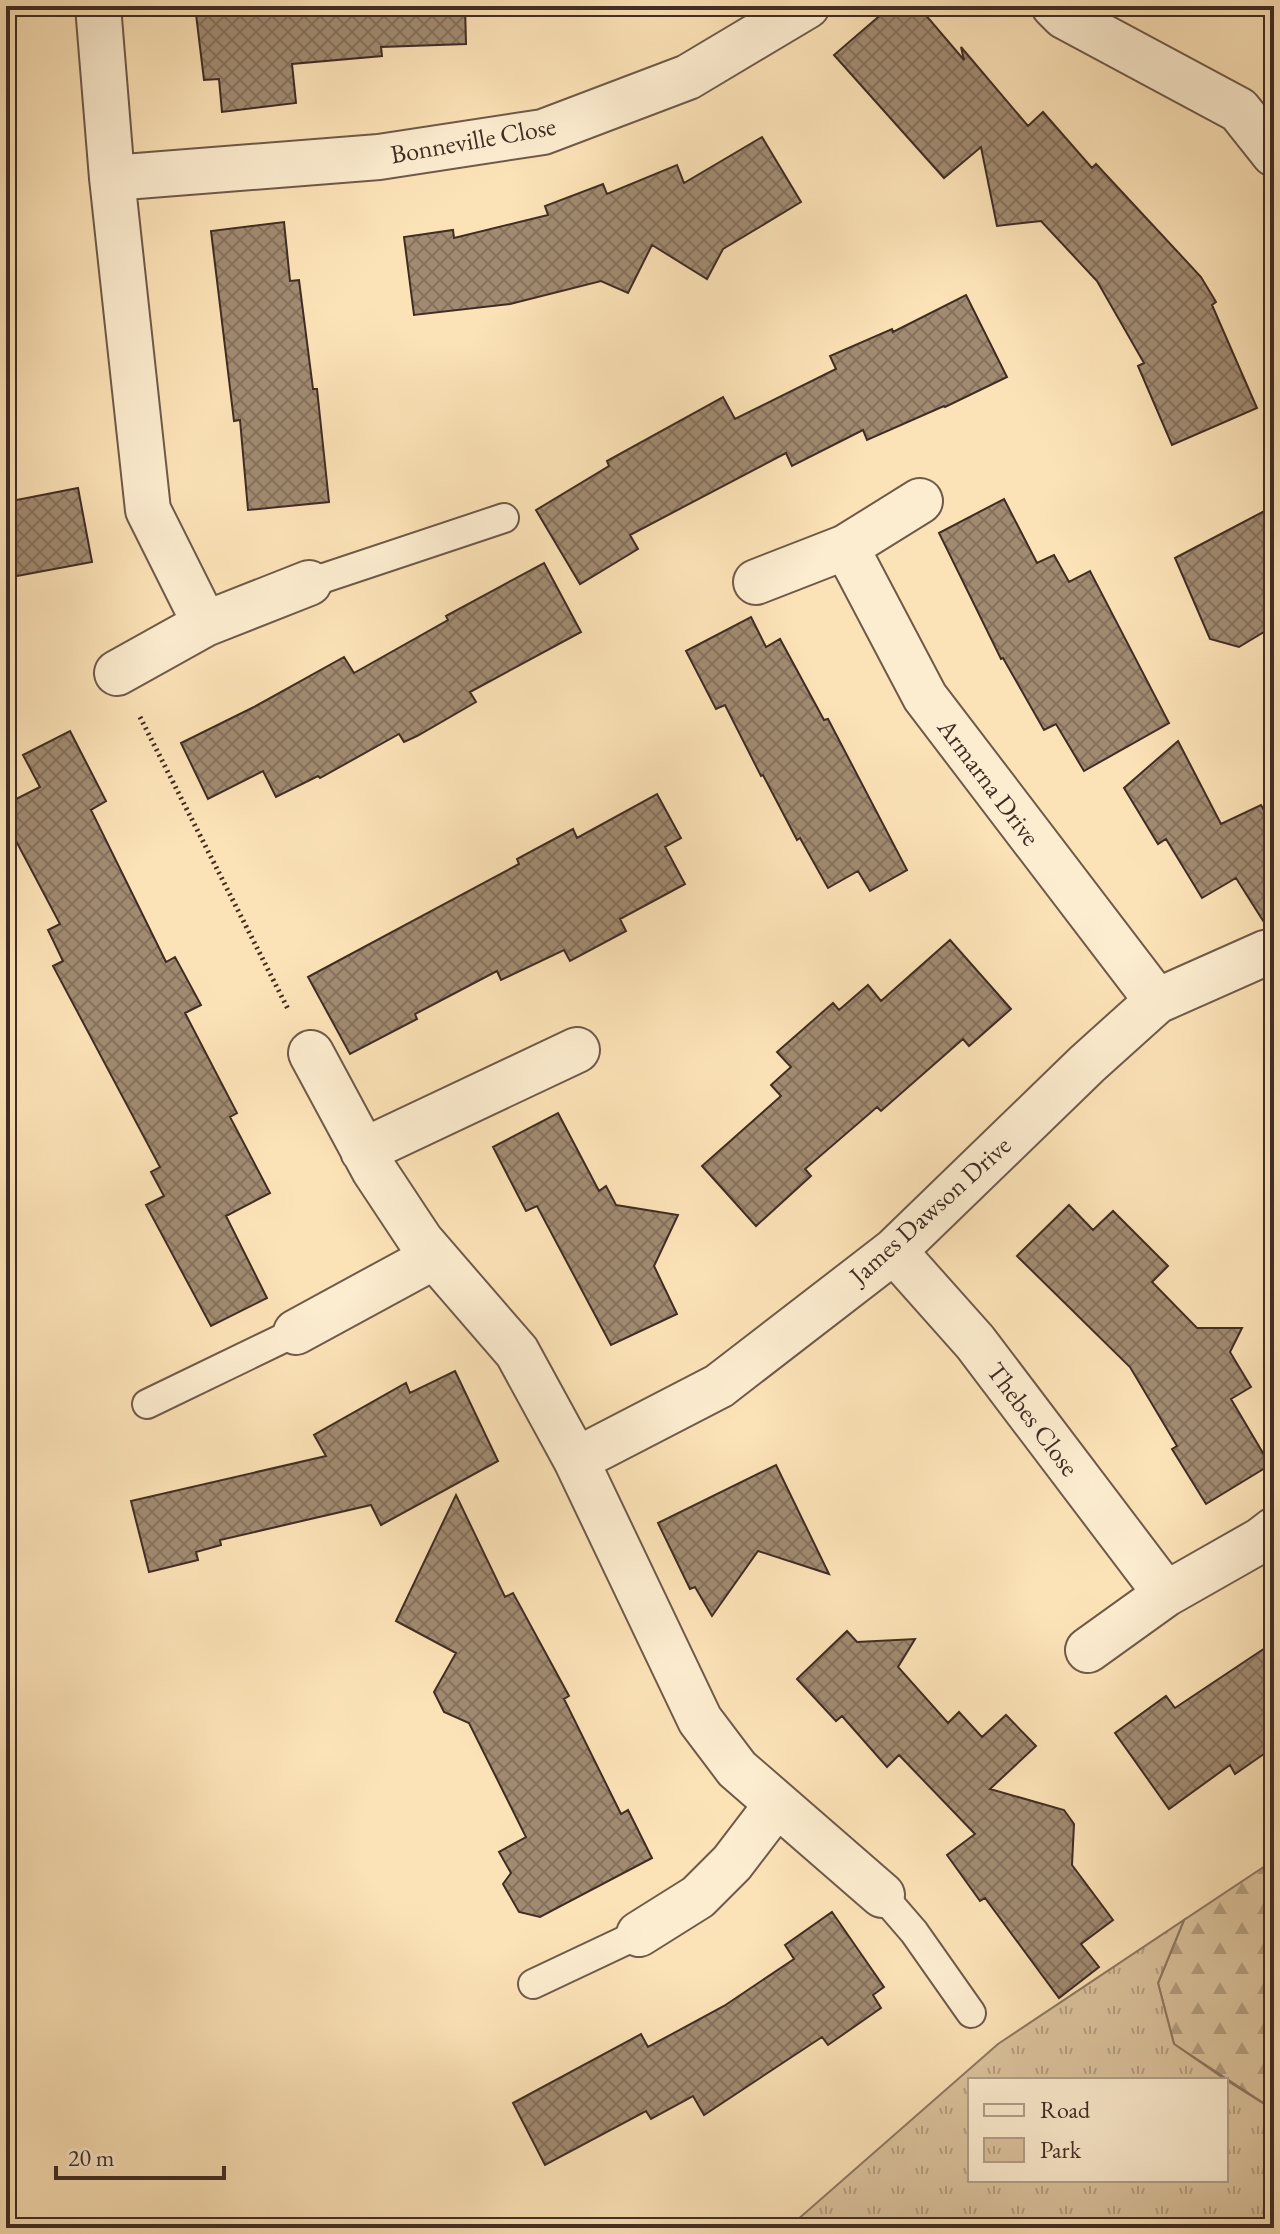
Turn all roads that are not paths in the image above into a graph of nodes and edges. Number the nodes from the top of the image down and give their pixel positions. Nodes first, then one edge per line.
1 (98, 6) edge
2 (807, 6) edge
3 (1054, 6) edge
4 (1274, 154) edge
5 (112, 178) junction
6 (920, 501) dead end
7 (504, 518) dead end
8 (846, 547) junction
9 (756, 582) dead end
10 (309, 583) joint
11 (205, 624) junction
12 (117, 673) road end
13 (1274, 951) edge
14 (1157, 1001) junction
15 (577, 1050) dead end
16 (311, 1053) road end
17 (363, 1151) junction
18 (894, 1251) junction
19 (434, 1257) junction
20 (296, 1332) joint
21 (147, 1404) dead end
22 (576, 1460) junction
23 (1274, 1530) edge
24 (1166, 1594) junction
25 (1088, 1650) dead end
26 (777, 1804) junction
27 (882, 1895) joint
28 (639, 1934) joint
29 (533, 1984) dead end
30 (971, 2013) dead end

1 - 5 street
2 - 5 street, Bonneville Close
3 - 4 street
5 - 11 street
6 - 8 street
7 - 10 lane
8 - 9 street
8 - 14 street, Armarna Drive
10 - 11 street
11 - 12 street
13 - 14 street, James Dawson Drive
14 - 18 street, James Dawson Drive
15 - 17 street
16 - 17 street
17 - 19 street
18 - 22 street, James Dawson Drive
18 - 24 street, Thebes Close
19 - 20 street
19 - 22 street
20 - 21 lane
22 - 26 street
23 - 24 street
24 - 25 street
26 - 27 street
26 - 28 street
27 - 30 lane
28 - 29 lane

